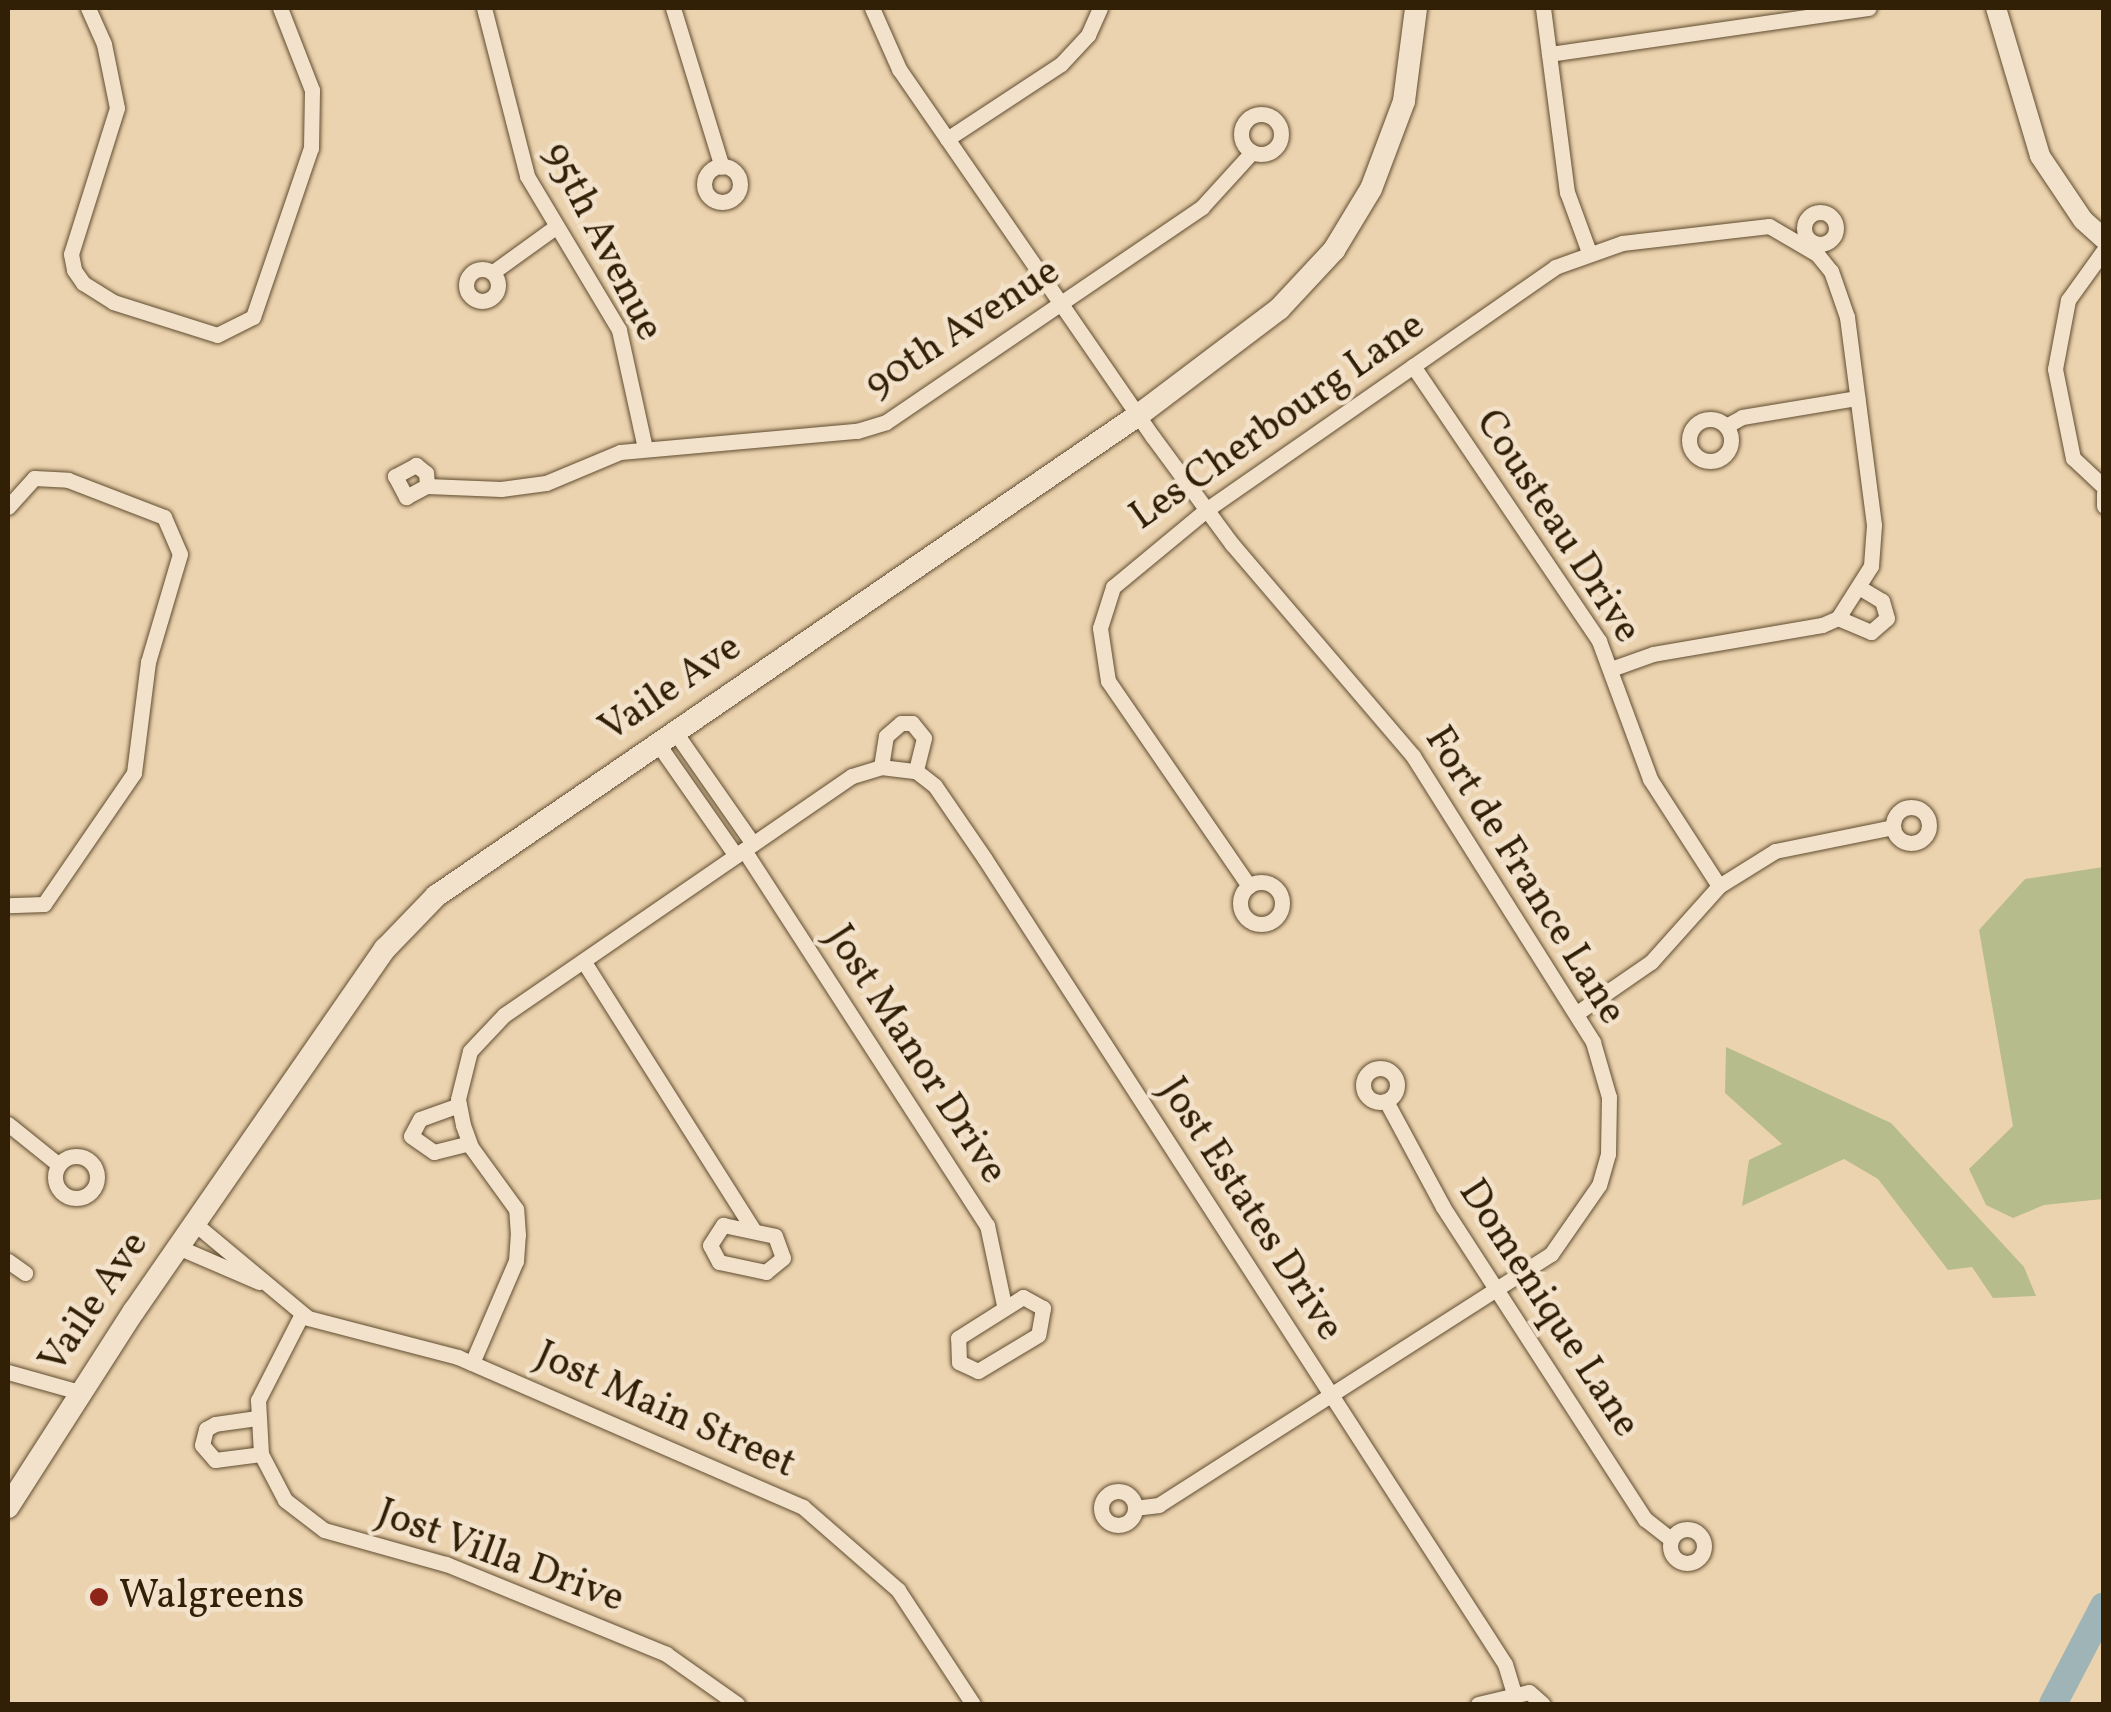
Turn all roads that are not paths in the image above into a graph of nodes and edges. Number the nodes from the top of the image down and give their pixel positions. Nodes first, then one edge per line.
1 (88, 8) edge
2 (280, 8) edge
3 (484, 8) edge
4 (672, 8) edge
5 (872, 8) edge
6 (1100, 8) edge
7 (1416, 8) edge
8 (1542, 8) edge
9 (1869, 8) edge
10 (1996, 8) edge
11 (1549, 54) junction
12 (947, 139) junction
13 (1252, 152) dead end
14 (722, 166) dead end
15 (554, 228) junction
16 (2104, 239) edge
17 (2104, 250) edge
18 (1589, 252) junction
19 (493, 272) dead end
20 (1064, 304) junction
21 (1413, 366) junction
22 (1857, 398) junction
23 (1140, 414) junction
24 (1726, 426) dead end
25 (645, 448) junction
26 (427, 486) dead end
27 (2104, 490) edge
28 (2104, 506) edge
29 (8, 507) edge
30 (1206, 510) junction
31 (1860, 588) junction
32 (1838, 618) junction
33 (1611, 669) junction
34 (667, 738) junction
35 (882, 767) junction
36 (916, 772) junction
37 (1892, 827) dead end
38 (745, 850) junction
39 (1249, 886) dead end
40 (1719, 886) junction
41 (8, 905) edge
42 (584, 962) junction
43 (1577, 1013) junction
44 (1386, 1102) dead end
45 (458, 1105) junction
46 (8, 1124) edge
47 (469, 1144) junction
48 (58, 1165) dead end
49 (194, 1223) junction
50 (753, 1229) junction
51 (178, 1247) junction
52 (8, 1261) edge
53 (25, 1272) dead end
54 (259, 1282) junction
55 (1497, 1291) junction
56 (1004, 1306) junction
57 (302, 1314) junction
58 (472, 1363) junction
59 (8, 1372) edge
60 (79, 1392) junction
61 (1332, 1398) junction
62 (257, 1418) junction
63 (261, 1454) junction
64 (8, 1507) edge
65 (1136, 1508) dead end
66 (1671, 1539) dead end
67 (1514, 1692) junction
68 (737, 1704) edge
69 (973, 1704) edge
70 (1478, 1704) edge
71 (1543, 1704) edge

1 - 2 street
3 - 15 street, 95th Avenue
4 - 14 street
5 - 12 street, Fort de France Lane
6 - 12 street
7 - 23 main road, Vaile Ave
8 - 11 street
9 - 11 street
10 - 16 street
11 - 18 street
12 - 20 street, Fort de France Lane
13 - 20 street, 90th Avenue
15 - 19 street
15 - 25 street, 95th Avenue
17 - 27 street
18 - 21 street, Les Cherbourg Lane
18 - 22 street, Les Cherbourg Lane
20 - 23 street, Fort de France Lane
20 - 25 street, 90th Avenue
21 - 30 street, Les Cherbourg Lane
21 - 33 street, Cousteau Drive
22 - 24 street
22 - 31 street, Les Cherbourg Lane
23 - 30 street, Fort de France Lane
23 - 34 main road, Vaile Ave
25 - 26 street, 90th Avenue
27 - 28 street
29 - 41 street
30 - 39 street, Les Cherbourg Lane
30 - 43 street, Fort de France Lane
31 - 32 street, Les Cherbourg Lane
31 - 32 street
32 - 33 street
33 - 40 street, Cousteau Drive
34 - 38 street, Jost Manor Drive
34 - 49 main road, Vaile Ave
35 - 36 street
35 - 36 street
35 - 38 street
36 - 61 street, Jost Estates Drive
37 - 40 street
38 - 42 street
38 - 56 street, Jost Manor Drive
40 - 43 street
42 - 45 street
42 - 50 street
43 - 55 street, Fort de France Lane
44 - 55 street, Domenique Lane
45 - 47 street
45 - 47 street
46 - 48 street
47 - 58 street
49 - 51 main road, Vaile Ave
49 - 54 street, Jost Main Street
50 - 50 street
51 - 54 street, Jost Main Street
51 - 60 main road, Vaile Ave
52 - 53 street
54 - 57 street, Jost Main Street
55 - 61 street, Fort de France Lane
55 - 66 street, Domenique Lane
56 - 56 street
57 - 58 street, Jost Main Street
57 - 62 street, Jost Villa Drive
58 - 69 street, Jost Main Street
59 - 60 street
60 - 64 main road, Vaile Ave
61 - 65 street, Fort de France Lane
61 - 67 street, Jost Estates Drive
62 - 63 street, Jost Villa Drive
62 - 63 street
63 - 68 street, Jost Villa Drive
67 - 70 street
67 - 71 street

